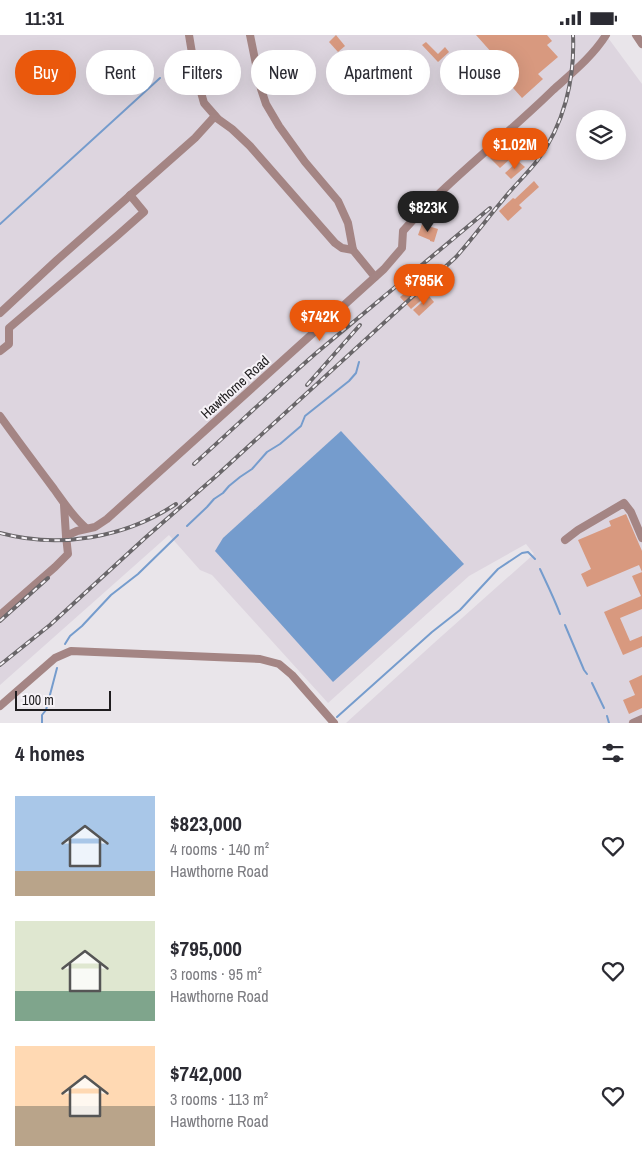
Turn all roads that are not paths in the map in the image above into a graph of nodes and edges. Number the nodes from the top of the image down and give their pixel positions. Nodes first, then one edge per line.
1 (189, 35) edge
2 (250, 35) edge
3 (606, 35) edge
4 (636, 35) edge
5 (642, 44) edge
6 (215, 116) junction
7 (130, 195) junction
8 (353, 250) junction
9 (375, 277) junction
10 (0, 313) edge
11 (0, 351) edge
12 (0, 416) edge
13 (64, 502) junction
14 (86, 529) junction
15 (66, 536) junction
16 (642, 538) edge
17 (565, 540) dead end
18 (0, 615) edge
19 (0, 706) edge
20 (642, 719) edge
21 (334, 723) edge
22 (633, 723) edge

1 - 6 street
2 - 8 street
3 - 9 street, Hawthorne Road
4 - 5 street
6 - 7 street
6 - 8 street
7 - 10 street
7 - 11 street
8 - 9 street
9 - 14 street, Hawthorne Road
12 - 13 street
13 - 14 street
13 - 15 street
14 - 15 street, Hawthorne Road
15 - 18 street
16 - 17 street
19 - 21 street
20 - 22 street

